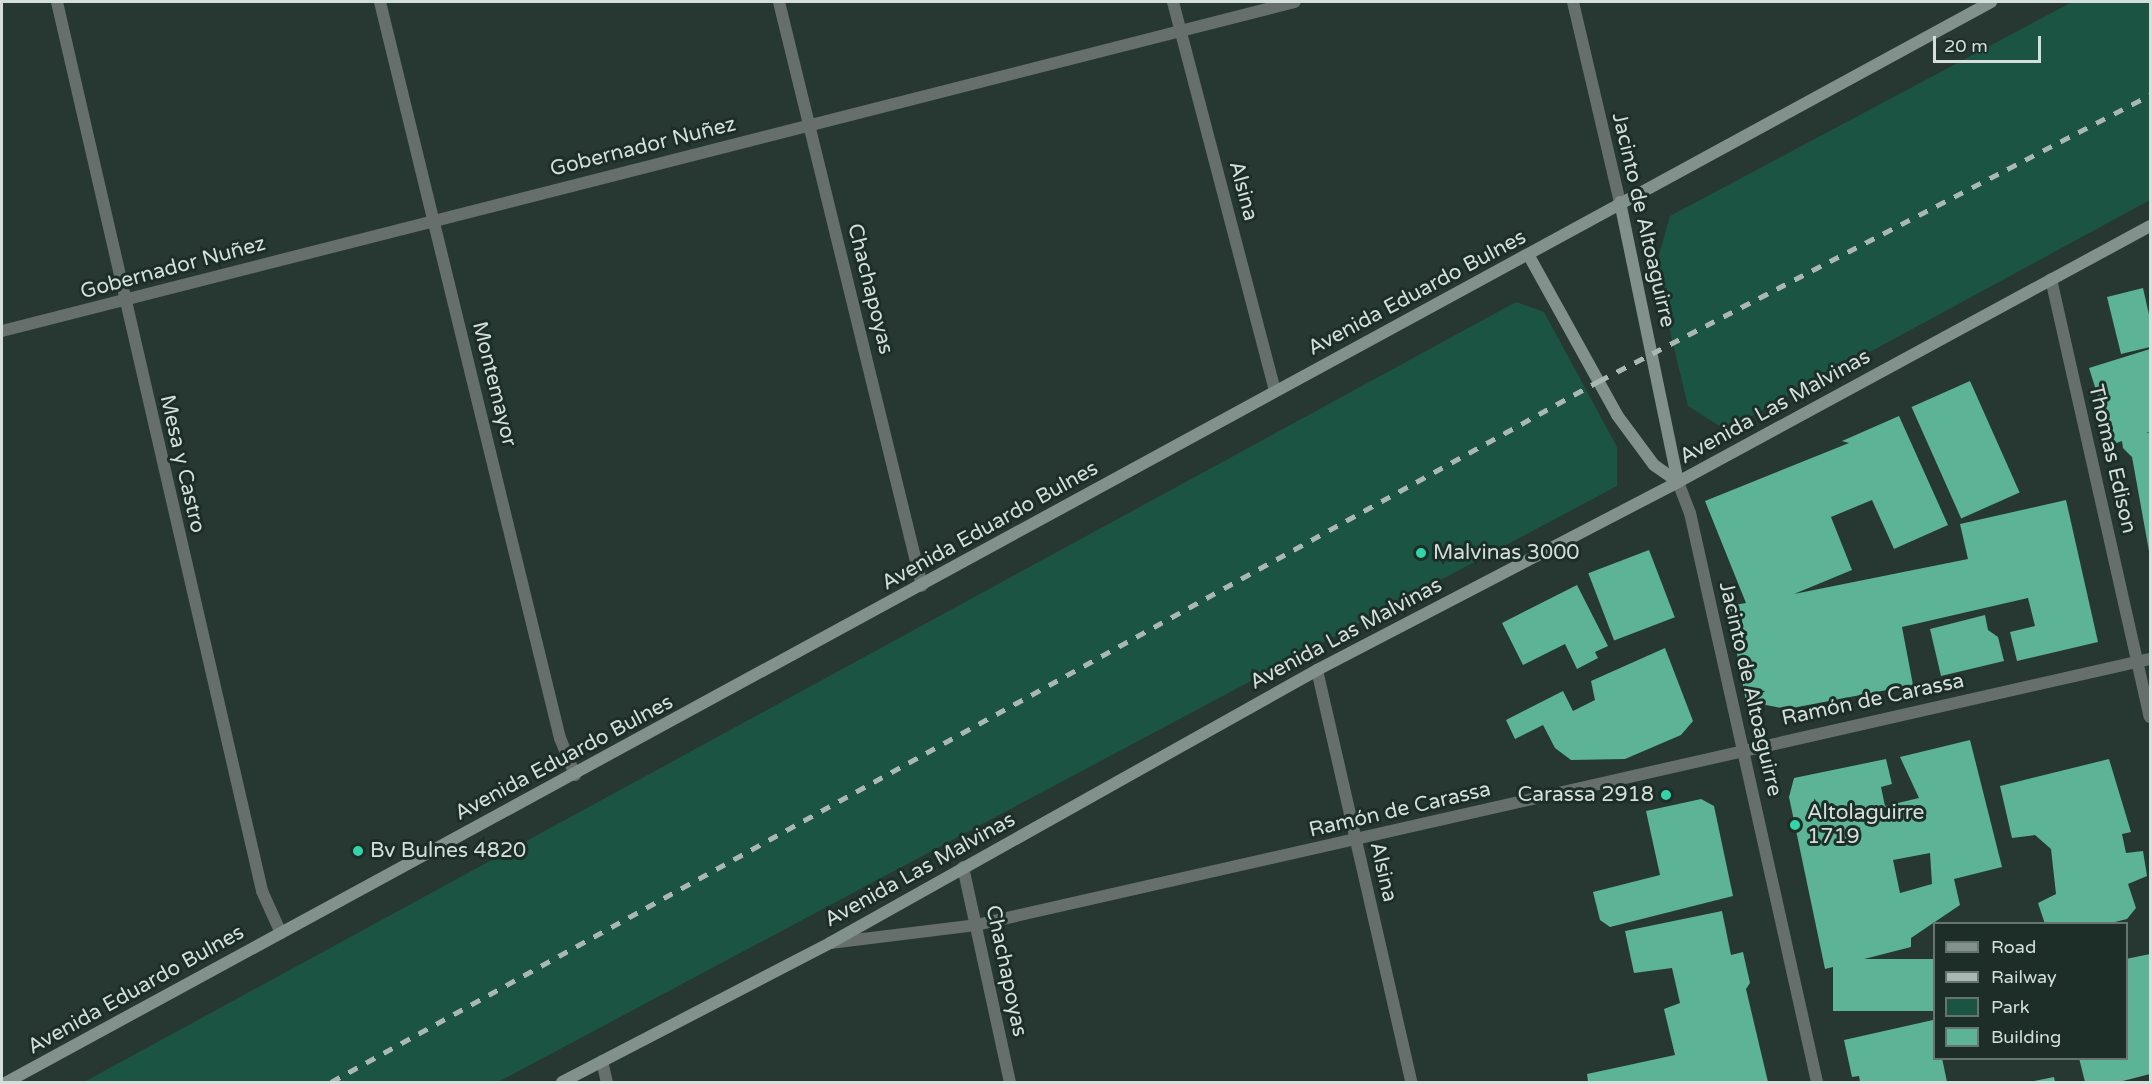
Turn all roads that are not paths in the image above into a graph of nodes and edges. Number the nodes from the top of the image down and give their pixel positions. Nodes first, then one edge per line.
1 (57, 2) edge
2 (380, 2) edge
3 (779, 2) edge
4 (1173, 2) edge
5 (1295, 2) edge
6 (1573, 2) edge
7 (1985, 3) edge
8 (1180, 29) junction
9 (810, 125) junction
10 (1620, 202) junction
11 (434, 219) junction
12 (2151, 226) edge
13 (1529, 256) junction
14 (2051, 279) junction
15 (124, 302) junction
16 (2, 331) edge
17 (1275, 391) junction
18 (1678, 482) junction
19 (922, 586) junction
20 (2144, 660) edge
21 (1317, 670) junction
22 (2151, 717) edge
23 (1744, 749) junction
24 (575, 775) junction
25 (1356, 841) junction
26 (963, 867) junction
27 (975, 925) junction
28 (281, 933) junction
29 (830, 943) junction
30 (602, 1061) junction
31 (7, 1083) edge
32 (562, 1083) edge
33 (607, 1083) edge
34 (1010, 1083) edge
35 (1410, 1083) edge
36 (1817, 1083) edge

1 - 15 street, Mesa y Castro
2 - 11 street, Montemayor
3 - 9 street, Chachapoyas
4 - 8 street, Alsina
5 - 8 street, Gobernador Nuñez
6 - 10 street, Jacinto de Altoaguirre
7 - 10 main road, Avenida Eduardo Bulnes
8 - 9 street, Gobernador Nuñez
8 - 17 street, Alsina
9 - 11 street, Gobernador Nuñez
9 - 19 street, Chachapoyas
10 - 13 main road, Avenida Eduardo Bulnes
10 - 18 main road, Jacinto de Altoaguirre
11 - 15 street, Gobernador Nuñez
11 - 24 street, Montemayor
12 - 14 main road, Avenida Las Malvinas
13 - 17 main road, Avenida Eduardo Bulnes
13 - 18 main road
14 - 18 main road, Avenida Las Malvinas
14 - 20 street, Thomas Edison
15 - 16 street, Gobernador Nuñez
15 - 28 street, Mesa y Castro
17 - 19 main road, Avenida Eduardo Bulnes
18 - 21 main road, Avenida Las Malvinas
18 - 23 street, Jacinto de Altoaguirre
19 - 24 main road, Avenida Eduardo Bulnes
20 - 22 street, Thomas Edison
20 - 23 street, Ramón de Carassa
21 - 25 street, Alsina
21 - 26 main road, Avenida Las Malvinas
23 - 25 street, Ramón de Carassa
23 - 36 street, Jacinto de Altoaguirre
24 - 28 main road, Avenida Eduardo Bulnes
25 - 27 street, Ramón de Carassa
25 - 35 street, Alsina
26 - 27 street, Chachapoyas
26 - 29 main road, Avenida Las Malvinas
27 - 29 street, Ramón de Carassa
27 - 34 street, Chachapoyas
28 - 31 main road, Avenida Eduardo Bulnes
29 - 30 main road, Avenida Las Malvinas
30 - 32 main road, Avenida Las Malvinas
30 - 33 street

